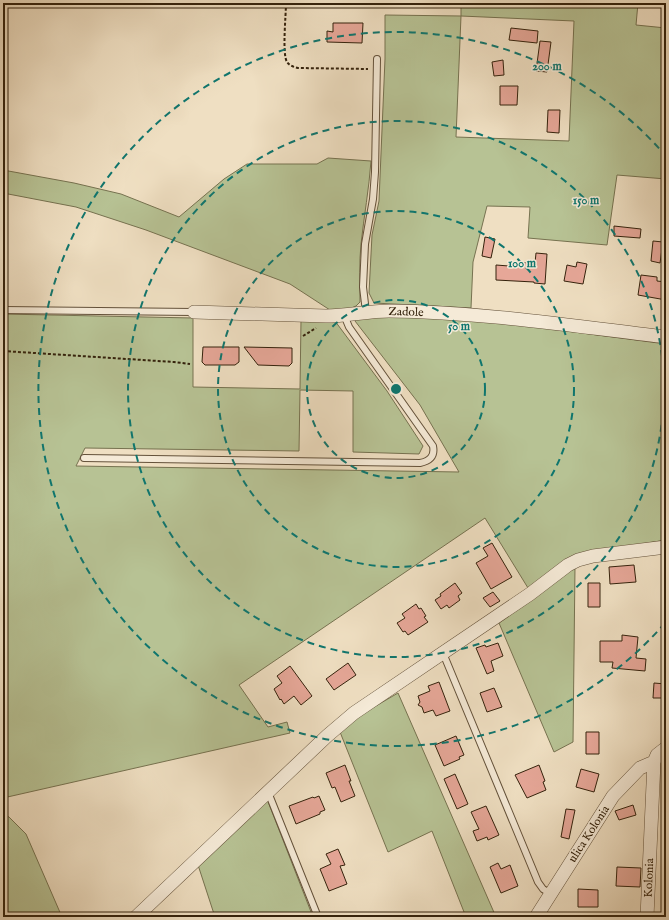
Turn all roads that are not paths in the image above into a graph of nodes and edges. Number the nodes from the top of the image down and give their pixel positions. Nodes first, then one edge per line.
1 (377, 59) dead end
2 (3, 310) edge
3 (194, 312) joint
4 (366, 312) junction
5 (344, 315) junction
6 (666, 337) edge
7 (84, 458) dead end
8 (666, 547) edge
9 (443, 653) junction
10 (666, 748) edge
11 (654, 762) junction
12 (268, 792) junction
13 (551, 894) junction
14 (136, 917) edge
15 (318, 917) edge
16 (536, 917) edge
17 (647, 917) edge

1 - 4 lane
2 - 3 lane
3 - 5 street, Zadole
4 - 5 street, Zadole
4 - 6 street, Zadole
5 - 7 lane
8 - 9 street
9 - 12 street
9 - 13 lane
10 - 11 street
11 - 13 street, ulica Kolonia
11 - 17 street, Kolonia
12 - 14 street
12 - 15 lane
13 - 16 street, ulica Kolonia

